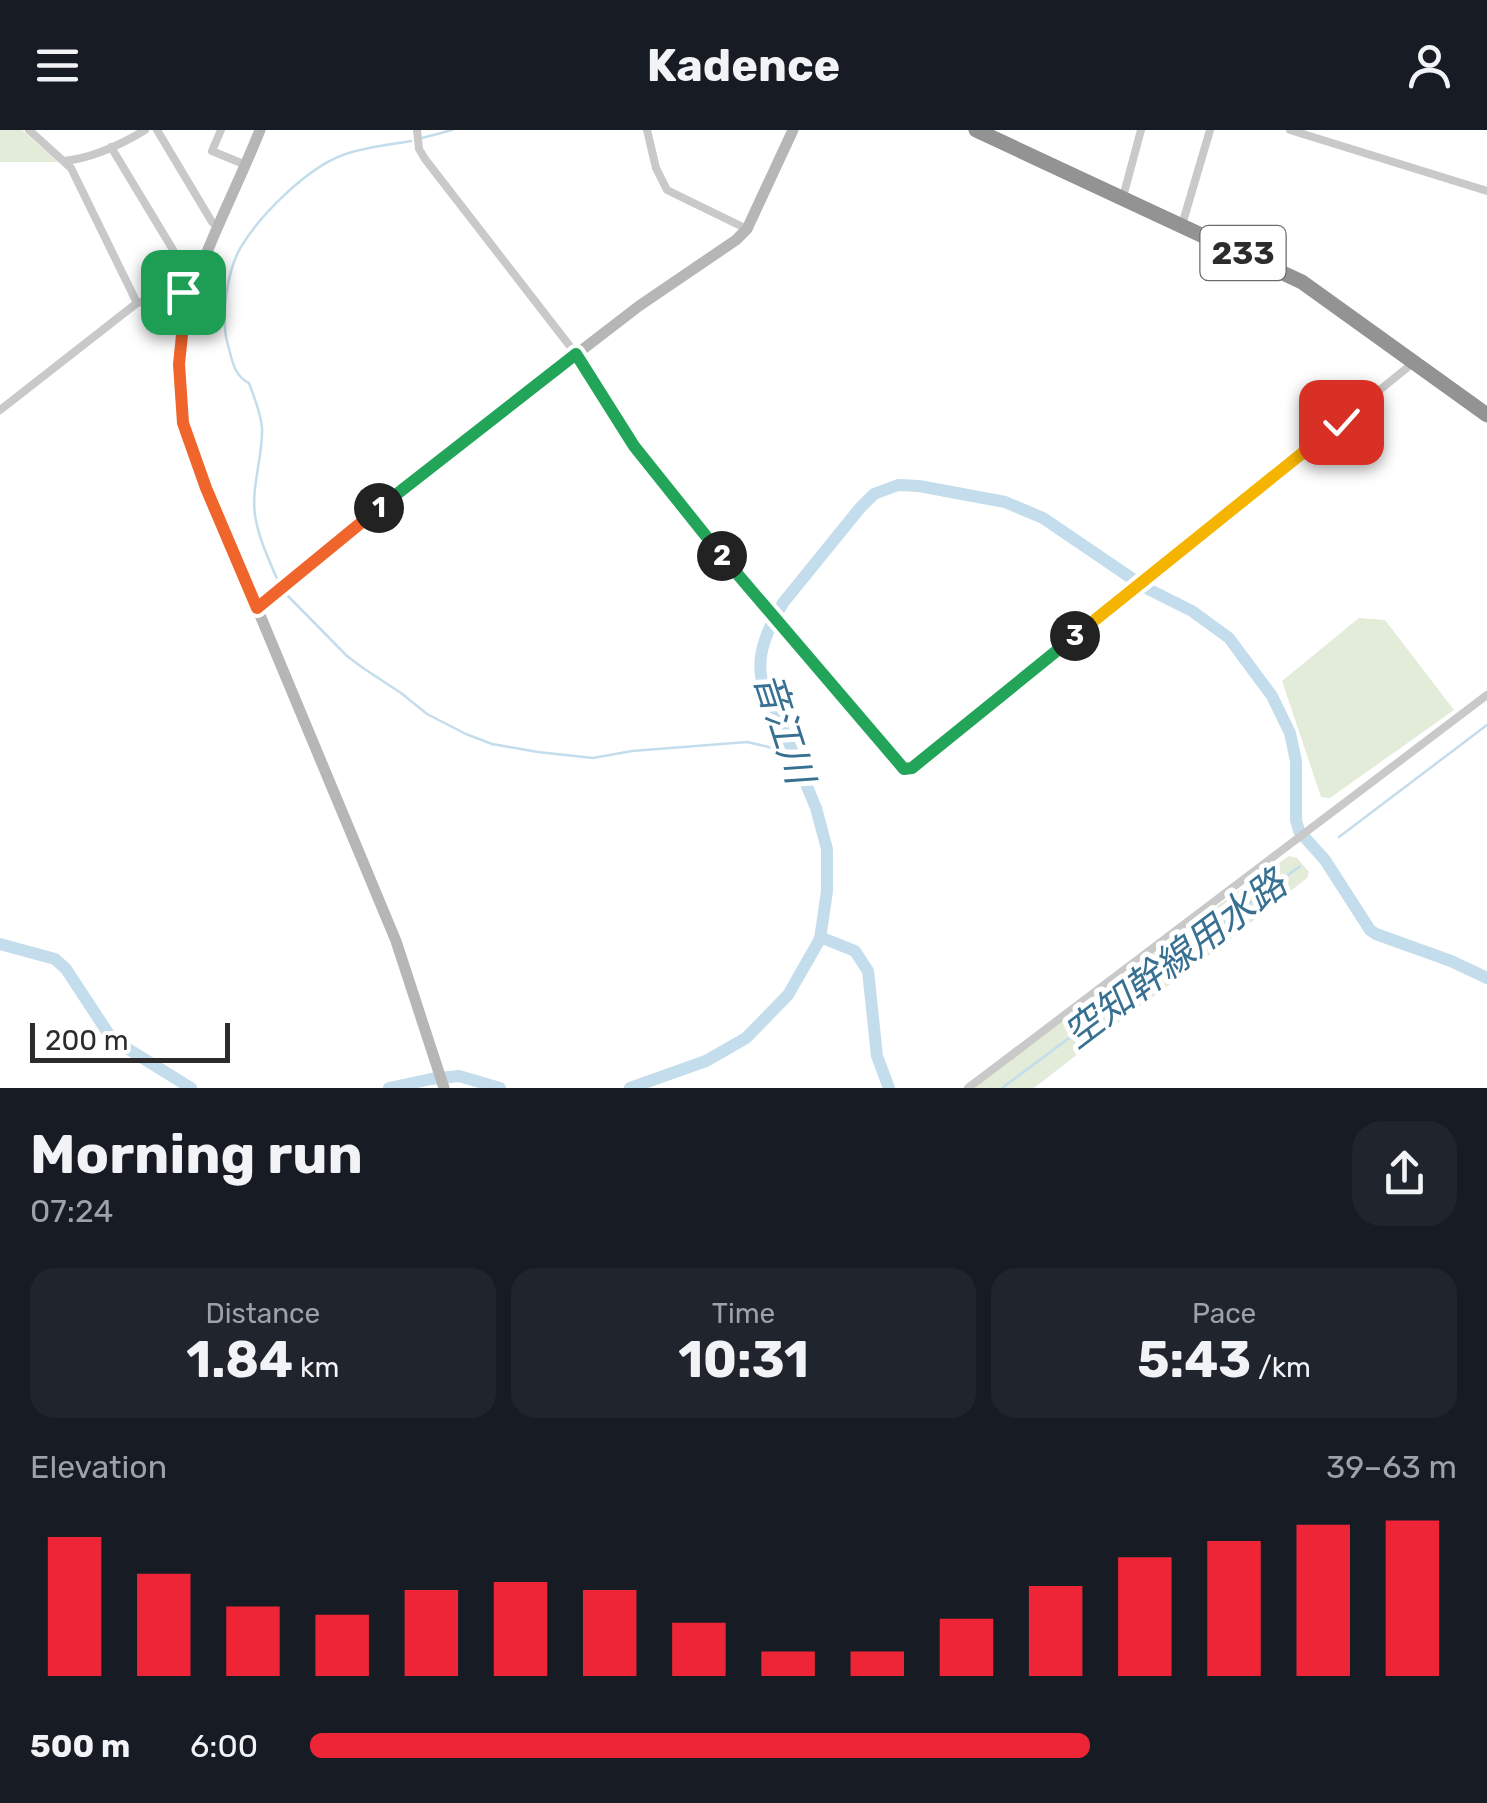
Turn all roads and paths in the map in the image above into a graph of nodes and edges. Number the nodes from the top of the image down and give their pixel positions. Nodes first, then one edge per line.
1 (145, 130) edge
2 (157, 130) edge
3 (221, 130) edge
4 (260, 130) edge
5 (417, 130) edge
6 (647, 130) edge
7 (793, 130) edge
8 (976, 130) edge
9 (1141, 130) edge
10 (1210, 130) edge
11 (1290, 130) edge
12 (34, 132) edge
13 (111, 147) junction
14 (64, 161) junction
15 (246, 165) junction
16 (1487, 192) edge
17 (1122, 197) junction
18 (1182, 225) junction
19 (218, 226) junction
20 (746, 230) junction
21 (199, 273) junction
22 (192, 292) junction
23 (137, 303) junction
24 (576, 354) junction
25 (1415, 362) junction
26 (0, 410) edge
27 (1487, 415) edge
28 (257, 608) junction
29 (1487, 695) edge
30 (444, 1088) edge
31 (968, 1088) edge

1 - 13 street
2 - 19 street
3 - 15 street
4 - 15 street
5 - 24 street
6 - 20 street
7 - 20 street
8 - 17 highway, 233
9 - 17 street
10 - 18 street
11 - 16 street
12 - 14 street
13 - 14 street
13 - 21 street
14 - 23 street
15 - 19 street
17 - 18 highway, 233
18 - 25 highway, 233
19 - 21 street
20 - 24 street
21 - 22 street
22 - 23 street
22 - 28 street
23 - 26 street
24 - 25 street
24 - 28 street
25 - 27 highway, 233
28 - 30 street
29 - 31 street

